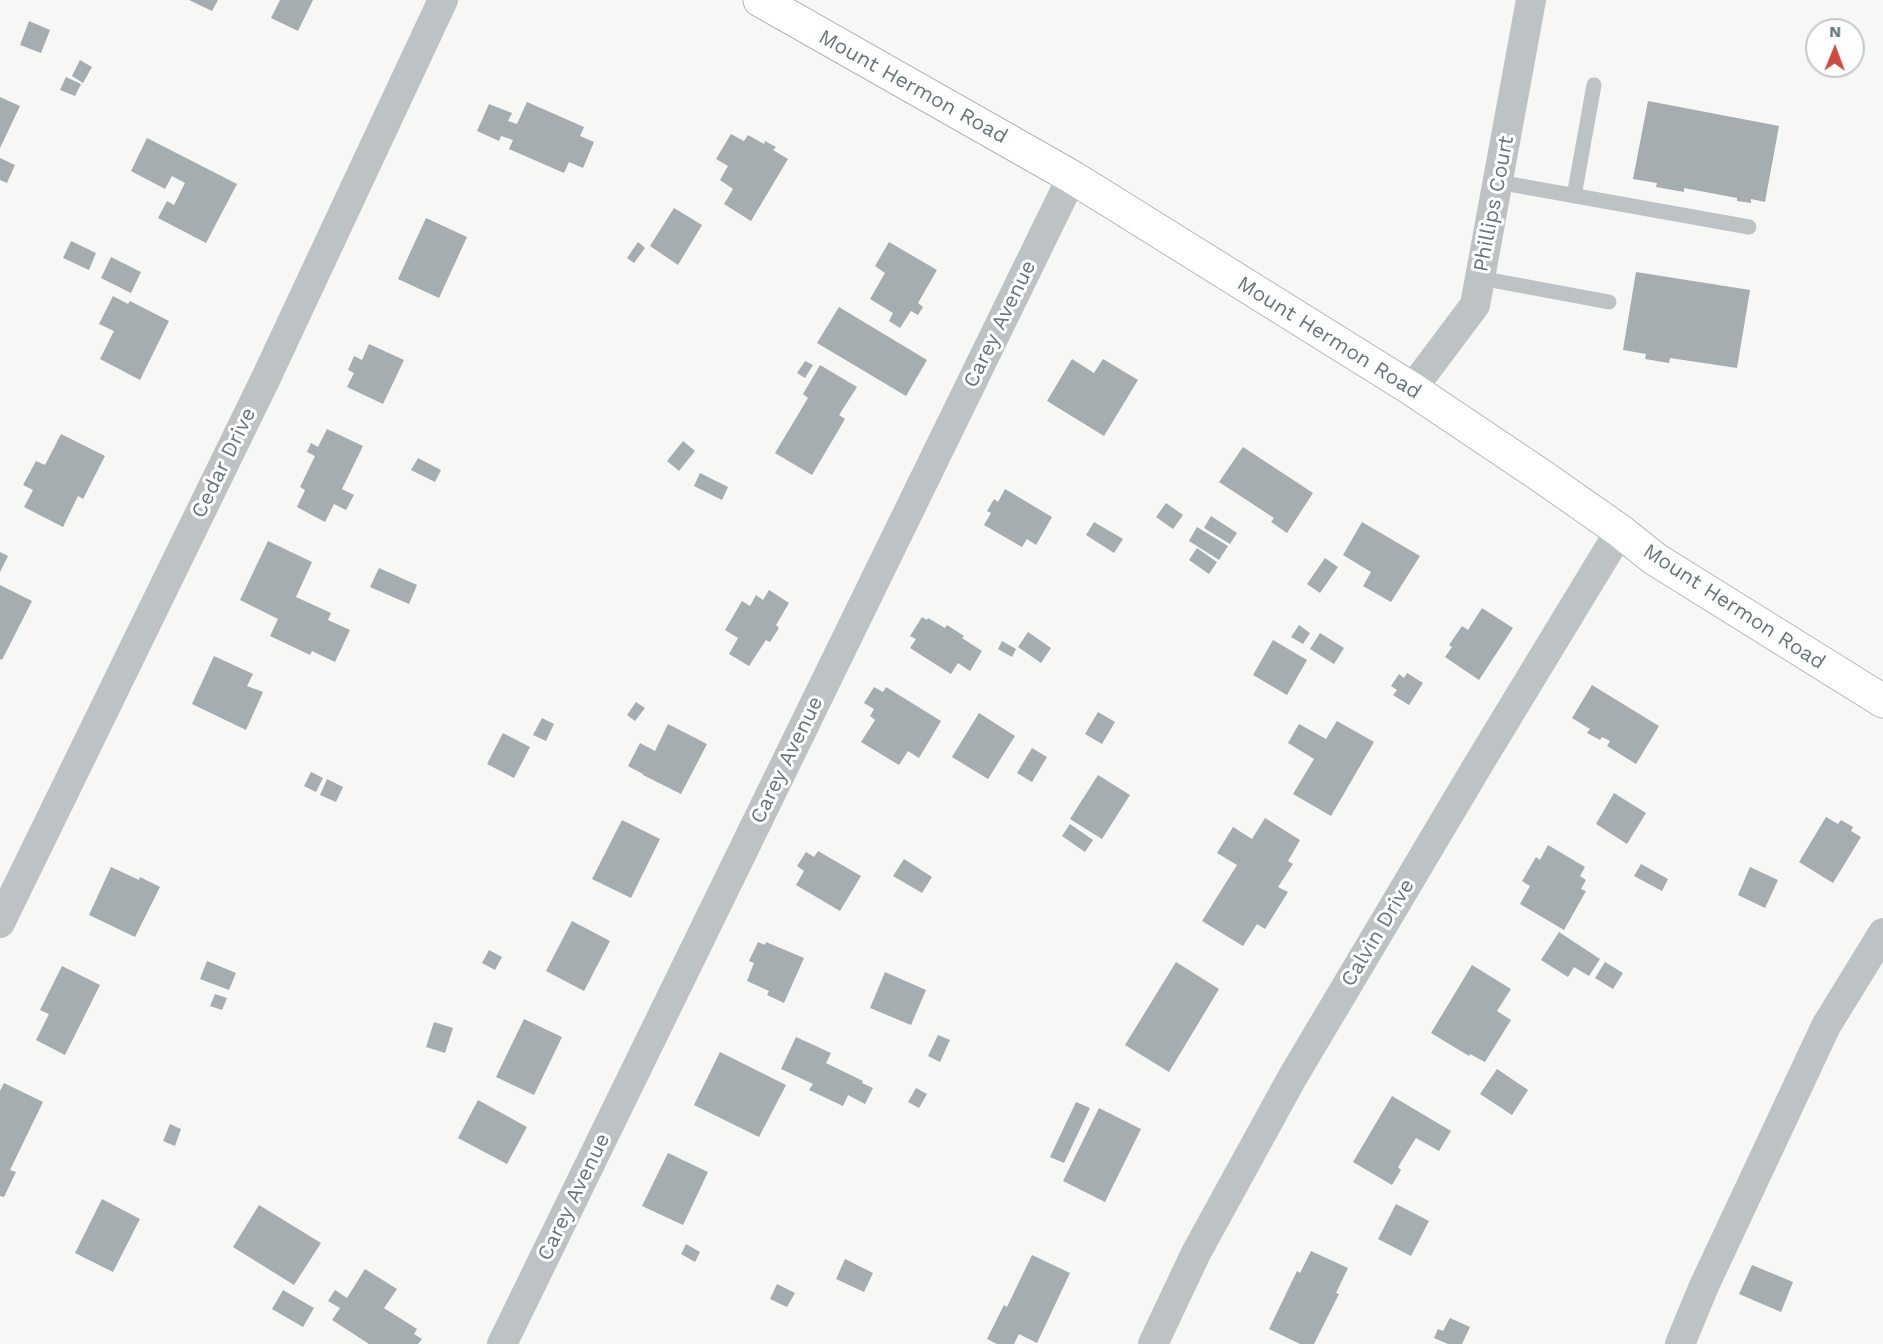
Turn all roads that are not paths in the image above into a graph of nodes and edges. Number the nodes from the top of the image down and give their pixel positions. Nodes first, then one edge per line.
1 (443, 0) edge
2 (760, 0) edge
3 (1531, 0) edge
4 (1594, 85) dead end
5 (1072, 177) junction
6 (1498, 182) junction
7 (1574, 196) junction
8 (1749, 227) dead end
9 (1480, 278) junction
10 (1609, 302) dead end
11 (1412, 389) junction
12 (1620, 531) junction
13 (1883, 701) edge
14 (0, 923) edge
15 (1883, 933) edge
16 (502, 1344) edge
17 (1153, 1344) edge
18 (1680, 1344) edge

1 - 14 street, Cedar Drive
2 - 5 main road, Mount Hermon Road
3 - 6 street, Phillips Court
4 - 7 lane
5 - 11 main road, Mount Hermon Road
5 - 16 street, Carey Avenue
6 - 7 lane
6 - 9 street, Phillips Court
7 - 8 lane
9 - 10 lane
9 - 11 street, Phillips Court
11 - 12 main road, Mount Hermon Road
12 - 13 main road, Mount Hermon Road
12 - 17 street, Calvin Drive
15 - 18 street

